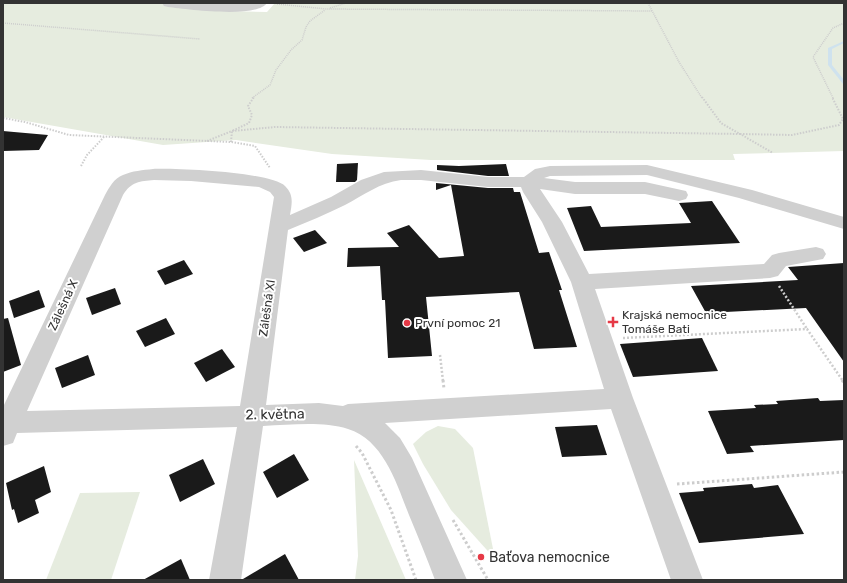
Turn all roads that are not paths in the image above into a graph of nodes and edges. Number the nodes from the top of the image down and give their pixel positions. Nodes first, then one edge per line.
1 (168, 3) edge
2 (260, 4) edge
3 (529, 182) junction
4 (273, 186) joint
5 (679, 195) dead end
6 (844, 223) edge
7 (278, 227) junction
8 (816, 254) dead end
9 (582, 282) junction
10 (620, 398) junction
11 (252, 415) junction
12 (336, 415) junction
13 (5, 427) edge
14 (225, 580) edge
15 (451, 580) edge
16 (687, 580) edge

1 - 2 street
3 - 5 street
3 - 6 street
3 - 7 street
3 - 9 street
4 - 7 street, Zálešná XI
4 - 13 street, Zálešná X
7 - 11 street, Zálešná XI
8 - 9 street
9 - 10 street
10 - 12 street
10 - 16 street
11 - 12 street, 2. května
11 - 13 street, 2. května
11 - 14 street, Zálešná XI
12 - 15 street, 2. května

